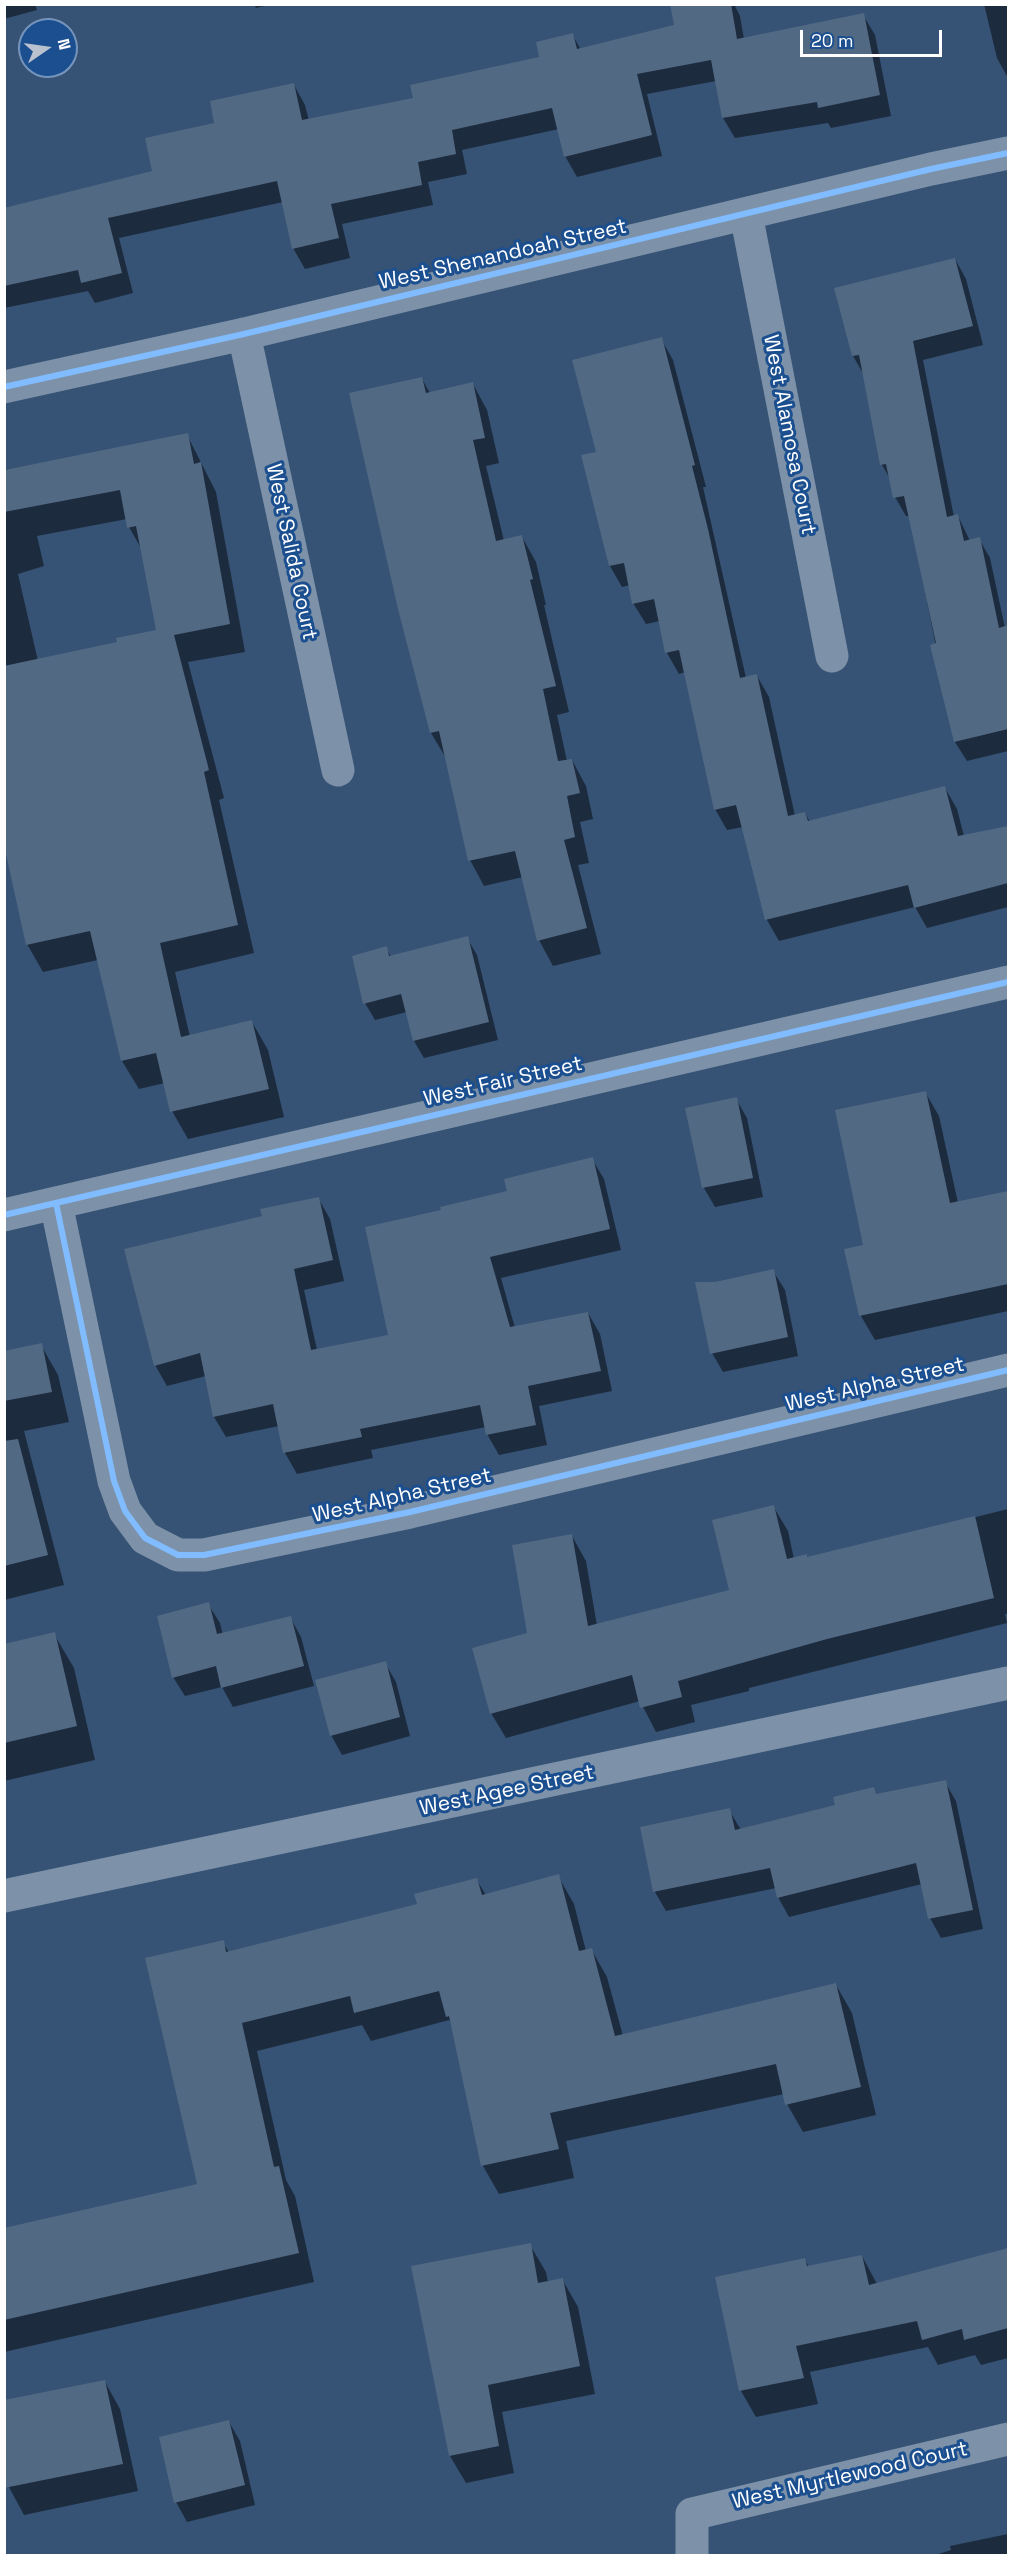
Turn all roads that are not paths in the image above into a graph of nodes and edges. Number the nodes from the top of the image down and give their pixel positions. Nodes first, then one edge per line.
1 (1008, 153) edge
2 (746, 214) junction
3 (244, 334) junction
4 (4, 387) edge
5 (832, 656) dead end
6 (338, 770) dead end
7 (1008, 982) edge
8 (56, 1203) junction
9 (4, 1215) edge
10 (1008, 1370) edge
11 (1008, 1683) edge
12 (4, 1896) edge
13 (1008, 2439) edge
14 (692, 2556) edge

1 - 2 street, West Shenandoah Street
2 - 3 street, West Shenandoah Street
2 - 5 street, West Alamosa Court
3 - 4 street, West Shenandoah Street
3 - 6 street, West Salida Court
7 - 8 street, West Fair Street
8 - 9 street, West Fair Street
8 - 10 street, West Alpha Street
11 - 12 street, West Agee Street
13 - 14 street, West Myrtlewood Court

